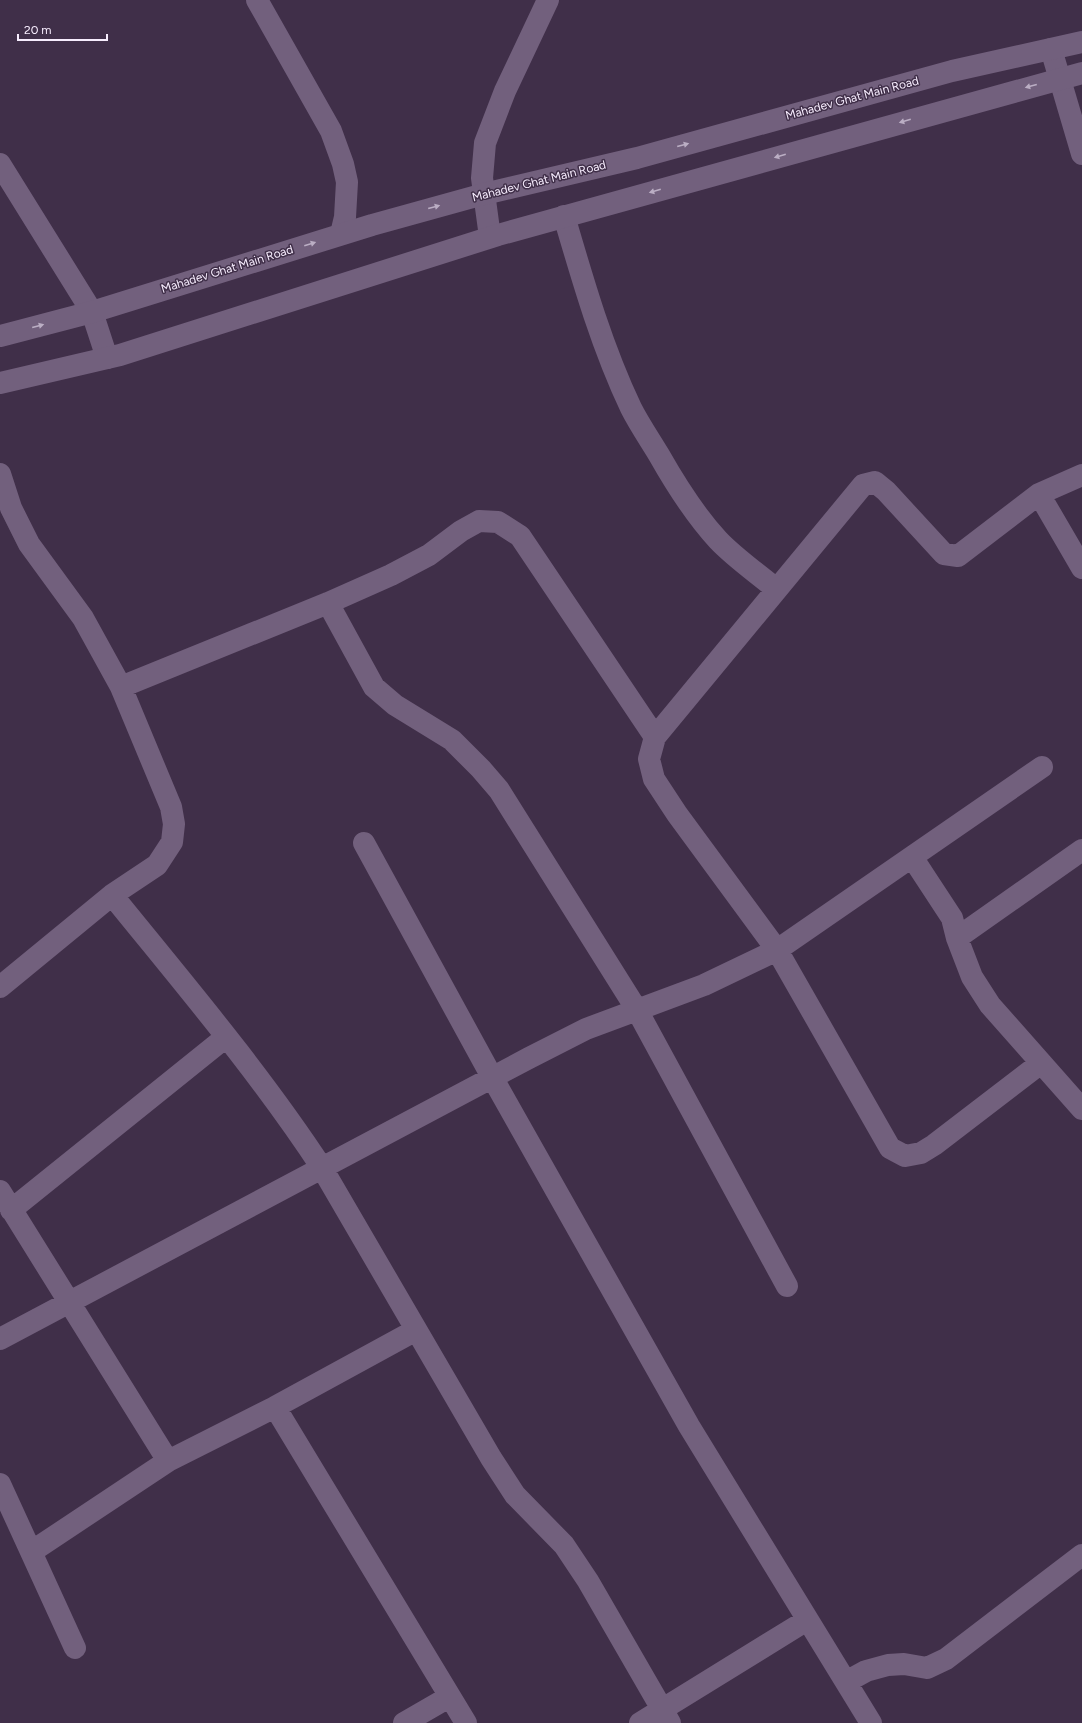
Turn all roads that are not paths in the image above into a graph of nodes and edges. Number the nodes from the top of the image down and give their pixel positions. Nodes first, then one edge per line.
1 (257, 0) edge
2 (548, 0) edge
3 (1082, 42) edge
4 (1051, 49) junction
5 (1082, 73) edge
6 (1059, 79) junction
7 (1082, 154) edge
8 (0, 164) edge
9 (484, 194) junction
10 (564, 216) junction
11 (341, 234) junction
12 (490, 237) junction
13 (92, 312) junction
14 (0, 336) edge
15 (107, 358) junction
16 (0, 383) edge
17 (0, 474) edge
18 (1082, 475) edge
19 (1039, 494) junction
20 (1082, 568) edge
21 (776, 589) junction
22 (328, 603) junction
23 (121, 687) junction
24 (655, 737) junction
25 (1042, 767) dead end
26 (364, 843) dead end
27 (1082, 850) edge
28 (912, 857) junction
29 (112, 895) junction
30 (957, 938) junction
31 (777, 950) junction
32 (0, 987) edge
33 (637, 1010) junction
34 (226, 1037) junction
35 (1041, 1063) junction
36 (492, 1077) junction
37 (1082, 1109) edge
38 (322, 1168) junction
39 (0, 1191) edge
40 (11, 1210) junction
41 (788, 1286) dead end
42 (68, 1302) junction
43 (416, 1330) junction
44 (0, 1339) edge
45 (275, 1407) junction
46 (168, 1461) junction
47 (0, 1484) edge
48 (31, 1552) junction
49 (1082, 1555) edge
50 (808, 1620) junction
51 (76, 1648) dead end
52 (846, 1682) junction
53 (450, 1697) junction
54 (666, 1717) edge
55 (404, 1723) edge
56 (466, 1723) edge
57 (640, 1723) edge
58 (871, 1723) edge

1 - 11 street
2 - 9 street
3 - 4 street, Mahadev Ghat Main Road
4 - 6 street
9 -> 4 street, Mahadev Ghat Main Road
5 - 6 street
6 - 7 street
6 -> 10 street
8 - 13 street
11 -> 9 street, Mahadev Ghat Main Road
9 - 12 street
10 - 12 street
10 - 21 street
13 -> 11 street, Mahadev Ghat Main Road
12 - 15 street
14 -> 13 street, Mahadev Ghat Main Road
13 - 15 street
15 - 16 street
17 - 23 street
18 - 19 street
19 - 20 street
19 - 21 street
21 - 24 street
22 - 23 street
22 - 24 street
22 - 33 street
23 - 29 street
24 - 31 street
25 - 28 street
26 - 36 street
27 - 30 street
28 - 30 street
28 - 31 street
29 - 32 street
29 - 34 street
30 - 35 street
31 - 33 street
31 - 35 street
33 - 36 street
33 - 41 street
34 - 38 street
34 - 40 street
35 - 37 street
36 - 38 street
36 - 50 street
38 - 42 street
38 - 43 street
39 - 40 street
40 - 42 street
42 - 44 street
42 - 46 street
43 - 45 street
43 - 54 street
45 - 46 street
45 - 53 street
46 - 48 street
47 - 48 street
48 - 51 street
49 - 52 street
50 - 52 street
50 - 54 street
52 - 58 street
53 - 55 street
53 - 56 street
54 - 57 street

